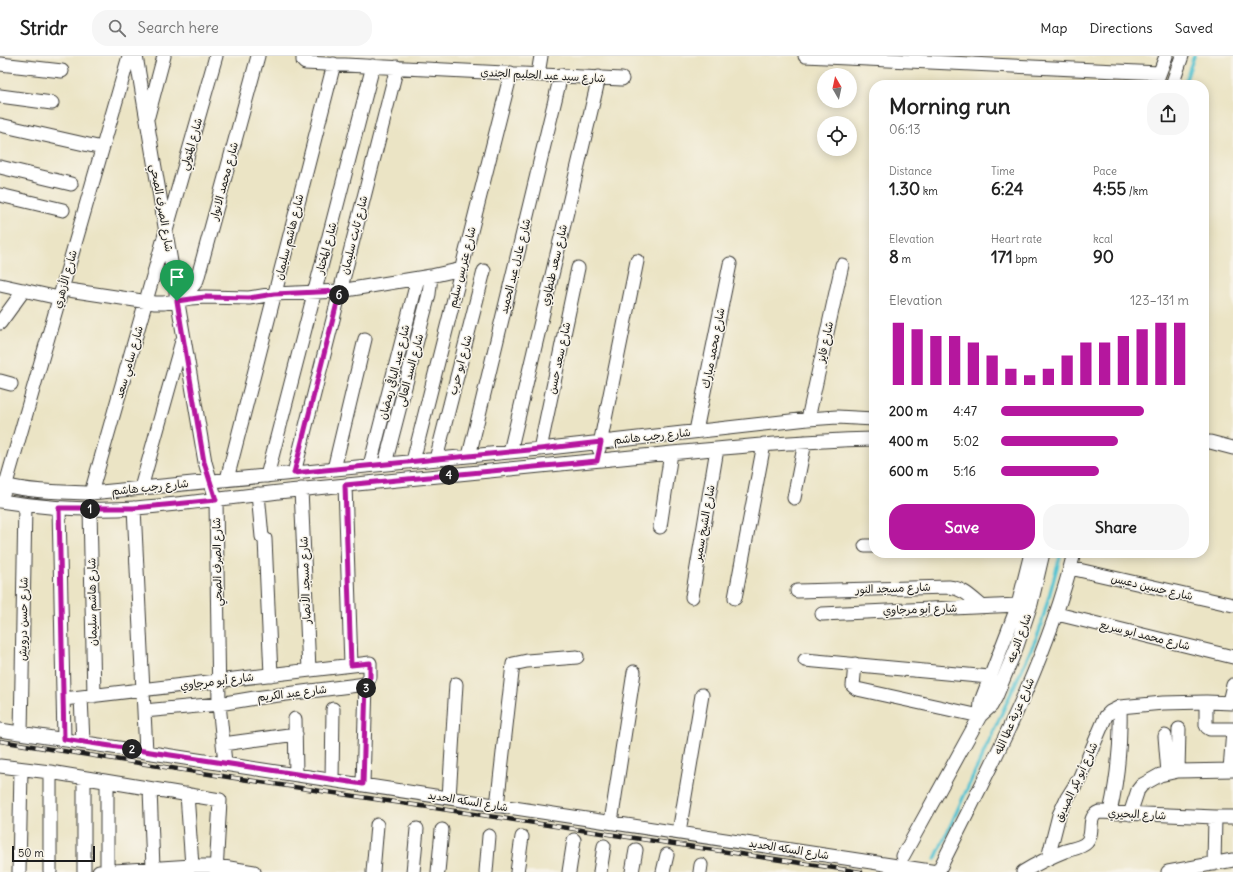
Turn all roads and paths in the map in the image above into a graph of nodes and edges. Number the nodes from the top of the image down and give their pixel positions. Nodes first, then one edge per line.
1 (129, 56) edge
2 (136, 56) edge
3 (164, 56) edge
4 (216, 56) edge
5 (258, 56) edge
6 (303, 56) edge
7 (540, 56) edge
8 (805, 56) edge
9 (1166, 56) edge
10 (1182, 56) edge
11 (944, 59) edge
12 (0, 64) edge
13 (334, 64) junction
14 (373, 66) junction
15 (397, 68) junction
16 (62, 71) dead end
17 (511, 73) junction
18 (538, 74) junction
19 (561, 76) junction
20 (599, 77) junction
21 (622, 78) dead end
22 (1157, 79) edge
23 (1174, 80) edge
24 (0, 96) edge
25 (52, 103) dead end
26 (146, 120) junction
27 (0, 125) edge
28 (102, 148) junction
29 (0, 167) edge
30 (71, 184) dead end
31 (0, 195) edge
32 (63, 210) dead end
33 (166, 232) junction
34 (637, 261) dead end
35 (730, 264) dead end
36 (842, 265) dead end
37 (578, 268) dead end
38 (462, 269) junction
39 (484, 271) dead end
40 (424, 277) junction
41 (0, 285) edge
42 (24, 290) junction
43 (340, 291) junction
44 (314, 293) junction
45 (61, 294) junction
46 (274, 294) junction
47 (176, 298) junction
48 (146, 301) junction
49 (0, 323) edge
50 (183, 337) junction
51 (365, 339) dead end
52 (808, 419) junction
53 (869, 419) edge
54 (696, 431) junction
55 (869, 439) edge
56 (601, 442) junction
57 (805, 442) junction
58 (1210, 442) dead end
59 (764, 444) junction
60 (1233, 448) edge
61 (540, 449) junction
62 (717, 449) junction
63 (510, 452) junction
64 (671, 454) junction
65 (469, 456) junction
66 (436, 459) junction
67 (413, 461) junction
68 (597, 461) junction
69 (385, 464) junction
70 (370, 465) junction
71 (334, 469) junction
72 (294, 473) junction
73 (267, 476) junction
74 (226, 480) junction
75 (210, 481) junction
76 (3, 485) edge
77 (345, 485) junction
78 (141, 488) junction
79 (301, 489) junction
80 (92, 492) junction
81 (258, 494) junction
82 (794, 498) dead end
83 (216, 500) junction
84 (1, 502) edge
85 (25, 505) junction
86 (59, 508) junction
87 (134, 508) junction
88 (90, 509) junction
89 (660, 527) dead end
90 (1030, 558) edge
91 (1043, 558) edge
92 (1073, 558) edge
93 (1070, 568) junction
94 (797, 591) dead end
95 (692, 597) dead end
96 (735, 598) dead end
97 (1018, 605) junction
98 (1233, 605) edge
99 (983, 607) junction
100 (822, 614) dead end
101 (1057, 614) junction
102 (577, 657) dead end
103 (1233, 657) edge
104 (806, 660) dead end
105 (855, 664) junction
106 (351, 665) junction
107 (309, 670) junction
108 (634, 672) dead end
109 (270, 675) junction
110 (989, 677) junction
111 (219, 681) junction
112 (366, 684) junction
113 (456, 684) dead end
114 (1233, 685) edge
115 (143, 690) junction
116 (702, 695) dead end
117 (94, 696) junction
118 (81, 697) junction
119 (64, 699) junction
120 (1206, 702) junction
121 (1231, 703) edge
122 (219, 704) junction
123 (1120, 707) junction
124 (333, 709) dead end
125 (144, 711) junction
126 (980, 716) junction
127 (295, 719) dead end
128 (1179, 729) dead end
129 (1233, 729) edge
130 (0, 730) edge
131 (21, 733) junction
132 (296, 734) junction
133 (1165, 736) dead end
134 (64, 739) junction
135 (83, 742) junction
136 (223, 744) junction
137 (146, 752) junction
138 (225, 764) junction
139 (0, 766) edge
140 (21, 769) junction
141 (1232, 770) edge
142 (50, 772) junction
143 (1173, 772) junction
144 (296, 774) junction
145 (84, 778) junction
146 (332, 780) junction
147 (108, 782) junction
148 (363, 784) junction
149 (150, 789) junction
150 (187, 794) junction
151 (449, 798) junction
152 (497, 806) junction
153 (1110, 812) junction
154 (1130, 814) junction
155 (1233, 816) edge
156 (1215, 817) junction
157 (611, 822) junction
158 (377, 825) dead end
159 (417, 829) dead end
160 (442, 830) dead end
161 (679, 832) junction
162 (490, 836) dead end
163 (522, 837) dead end
164 (574, 840) dead end
165 (604, 846) dead end
166 (636, 850) dead end
167 (667, 855) dead end
168 (903, 856) dead end
169 (1048, 858) junction
170 (1233, 860) edge
171 (1214, 864) junction
172 (192, 866) junction
173 (153, 868) junction
174 (217, 869) edge
175 (20, 872) edge
176 (50, 872) edge
177 (84, 872) edge
178 (103, 872) edge
179 (254, 872) edge
180 (373, 872) edge
181 (413, 872) edge
182 (438, 872) edge
183 (486, 872) edge
184 (518, 872) edge
185 (568, 872) edge
186 (600, 872) edge
187 (632, 872) edge
188 (663, 872) edge
189 (938, 872) edge
190 (1023, 872) edge
191 (1168, 872) edge

1 - 28 street, شارع الأزهري
2 - 26 street, شارع الصرف الصحي
3 - 26 street
4 - 33 street, شارع المتولي
5 - 47 street, شارع محمد الانوار
6 - 13 street, شارع سيد عبد الحليم الجندي
7 - 18 street
8 - 11 street
9 - 22 street
10 - 23 street
11 - 22 street
12 - 16 street
13 - 14 street, شارع سيد عبد الحليم الجندي
13 - 46 street, شارع هاشم سليمان
14 - 15 street, شارع سيد عبد الحليم الجندي
14 - 44 street, شارع المختار
15 - 17 street, شارع سيد عبد الحليم الجندي
15 - 43 street, شارع ثابت سليمان
17 - 18 street, شارع سيد عبد الحليم الجندي
17 - 38 street, شارع عتريس سليم
18 - 19 street, شارع سيد عبد الحليم الجندي
19 - 20 street, شارع سيد عبد الحليم الجندي
19 - 65 street, شارع عادل عبد الحميد
20 - 21 street, شارع سيد عبد الحليم الجندي
20 - 63 street, شارع سعد طنطاوي
24 - 25 street
26 - 33 street, شارع الصرف الصحي
27 - 28 street
28 - 45 street, شارع الأزهري
29 - 30 street
31 - 32 street
33 - 47 street, شارع الصرف الصحي
33 - 48 street, شارع سامي سعد
34 - 56 street
35 - 54 street, شارع محمد مبارك
36 - 52 street, شارع فايز
37 - 61 street, شارع سعد حسن
38 - 40 street
38 - 67 street, شارع عتريس سليم
39 - 66 street, شارع ابو حرب
40 - 43 street
40 - 69 street, شارع السد العالى
40 - 70 street, شارع عبد الباقي رمضان
41 - 42 street
42 - 45 street
42 - 49 street
43 - 44 street
43 - 72 street, شارع ثابت سليمان
44 - 46 street
44 - 73 street, شارع المختار
45 - 48 street
45 - 76 street, شارع الأزهري
46 - 47 street
46 - 74 street, شارع هاشم سليمان
47 - 48 street
47 - 50 street, شارع الصرف الصحي
48 - 80 street, شارع سامي سعد
50 - 75 street, شارع الصرف الصحي
50 - 78 street
51 - 71 street
52 - 53 street, شارع رجب هاشم
52 - 54 street, شارع رجب هاشم
54 - 56 street, شارع رجب هاشم
55 - 57 street, شارع رجب هاشم
56 - 61 street, شارع رجب هاشم
56 - 68 street
57 - 59 street, شارع رجب هاشم
57 - 82 street
58 - 60 street
59 - 62 street, شارع رجب هاشم
59 - 96 street
61 - 63 street, شارع رجب هاشم
62 - 64 street, شارع رجب هاشم
62 - 95 street, شارع الشيخ سمير
63 - 65 street, شارع رجب هاشم
64 - 68 street, شارع رجب هاشم
64 - 89 street
65 - 66 street, شارع رجب هاشم
66 - 67 street, شارع رجب هاشم
67 - 69 street, شارع رجب هاشم
68 - 77 street, شارع رجب هاشم
69 - 70 street, شارع رجب هاشم
70 - 71 street, شارع رجب هاشم
71 - 72 street, شارع رجب هاشم
72 - 73 street, شارع رجب هاشم
73 - 74 street, شارع رجب هاشم
74 - 75 street, شارع رجب هاشم
75 - 78 street, شارع رجب هاشم
75 - 83 street, شارع الصرف الصحي
76 - 80 street, شارع رجب هاشم
76 - 84 street, شارع الأزهري
77 - 79 street, شارع رجب هاشم
77 - 106 street
78 - 80 street, شارع رجب هاشم
79 - 81 street, شارع رجب هاشم
79 - 107 street, شارع مسجد الأنصار
81 - 83 street, شارع رجب هاشم
81 - 109 street
83 - 87 street, شارع رجب هاشم
83 - 111 street, شارع الصرف الصحي
84 - 85 street, شارع رجب هاشم
85 - 86 street, شارع رجب هاشم
85 - 131 street, شارع حسن درويش
86 - 88 street, شارع رجب هاشم
86 - 119 street
87 - 88 street, شارع رجب هاشم
87 - 115 street
88 - 117 street, شارع هاشم سليمان
90 - 97 street, شارع الترعه
91 - 126 street, شارع الترعه
92 - 93 street, شارع عزبة عطا الله
93 - 98 street, شارع حسين دعبس
93 - 101 street, شارع عزبة عطا الله
94 - 99 street, شارع مسجد النور
97 - 99 street, شارع أبو مرجاوي
97 - 110 street, شارع الترعه
99 - 100 street, شارع أبو مرجاوي
101 - 103 street, شارع محمد ابو سريع
101 - 189 street, شارع عزبة عطا الله
102 - 152 street
104 - 105 street
105 - 110 street
105 - 126 street
106 - 107 street, شارع أبو مرجاوي
106 - 112 street, شارع أبو مرجاوي
107 - 109 street, شارع أبو مرجاوي
108 - 157 street
109 - 111 street, شارع أبو مرجاوي
110 - 126 street, شارع الترعه
111 - 115 street, شارع أبو مرجاوي
111 - 122 street, شارع الصرف الصحي
112 - 122 street, شارع عبد الكريم
112 - 148 street
113 - 151 street
114 - 121 street
115 - 117 street, شارع أبو مرجاوي
115 - 125 street
116 - 161 street
117 - 118 street, شارع أبو مرجاوي
118 - 119 street, شارع أبو مرجاوي
118 - 135 street
119 - 134 street
120 - 121 street
120 - 123 street
120 - 129 street
122 - 125 street, شارع عبد الكريم
122 - 136 street, شارع الصرف الصحي
123 - 153 street
123 - 169 street, شارع أبو بكر الصديق
124 - 146 street
125 - 137 street
126 - 168 street, شارع الترعه
127 - 132 street
128 - 143 street
129 - 141 street
130 - 131 street, شارع السكه الحديد
131 - 134 street, شارع السكه الحديد
132 - 136 street
132 - 144 street
133 - 143 street
134 - 135 street, شارع السكه الحديد
135 - 137 street, شارع السكه الحديد
136 - 138 street, شارع الصرف الصحي
137 - 138 street, شارع السكه الحديد
138 - 144 street, شارع السكه الحديد
139 - 140 street
140 - 142 street
140 - 175 street
141 - 143 street
142 - 145 street
142 - 176 street
143 - 154 street
144 - 146 street, شارع السكه الحديد
145 - 147 street
145 - 177 street
146 - 148 street, شارع السكه الحديد
147 - 149 street
147 - 178 street
148 - 151 street, شارع السكه الحديد
149 - 150 street
149 - 173 street
150 - 172 street
150 - 174 street
151 - 152 street, شارع السكه الحديد
152 - 157 street, شارع السكه الحديد
153 - 154 street, شارع البحيري
153 - 169 street, شارع البحيري
154 - 156 street, شارع البحيري
155 - 156 street, شارع البحيري
156 - 171 street
157 - 161 street, شارع السكه الحديد
158 - 180 street
159 - 181 street
160 - 182 street
161 - 189 street, شارع السكه الحديد
162 - 183 street
163 - 184 street
164 - 185 street
165 - 186 street
166 - 187 street
167 - 188 street
169 - 190 street, شارع البحيري
170 - 171 street
171 - 191 street
172 - 173 street
172 - 174 street
173 - 178 street
174 - 179 street

